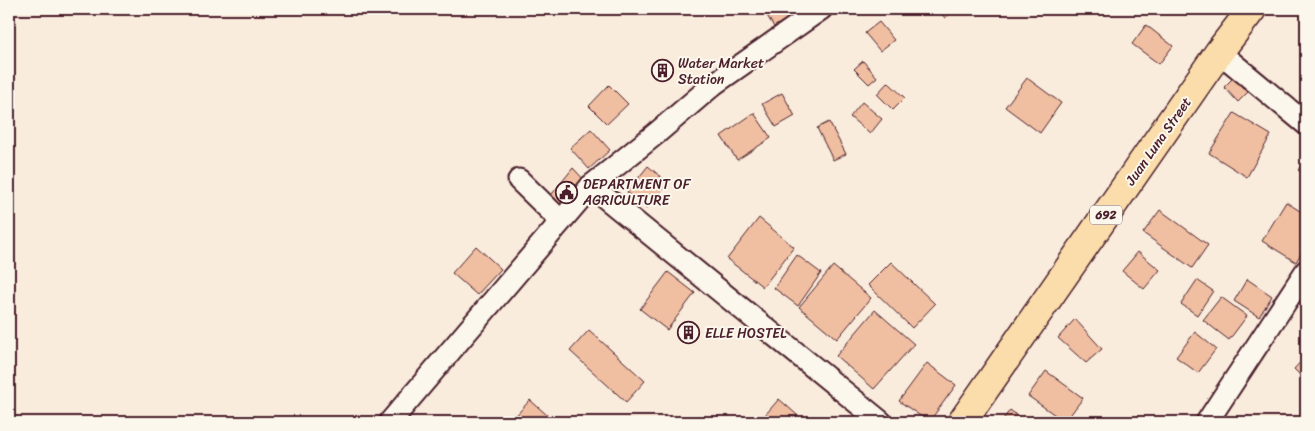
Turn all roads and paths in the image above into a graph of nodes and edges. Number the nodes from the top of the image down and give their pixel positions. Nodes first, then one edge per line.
1 (821, 9) edge
2 (1252, 9) edge
3 (1220, 52) junction
4 (1306, 124) edge
5 (519, 180) dead end
6 (591, 186) junction
7 (561, 221) junction
8 (1306, 271) edge
9 (390, 422) edge
10 (881, 422) edge
11 (962, 422) edge
12 (1207, 422) edge

1 - 6 street
2 - 3 main road, Juan Luna Street / 692
3 - 4 street
3 - 11 main road, Juan Luna Street / 692
5 - 7 street
6 - 7 street
6 - 10 street
7 - 9 street
8 - 12 street

